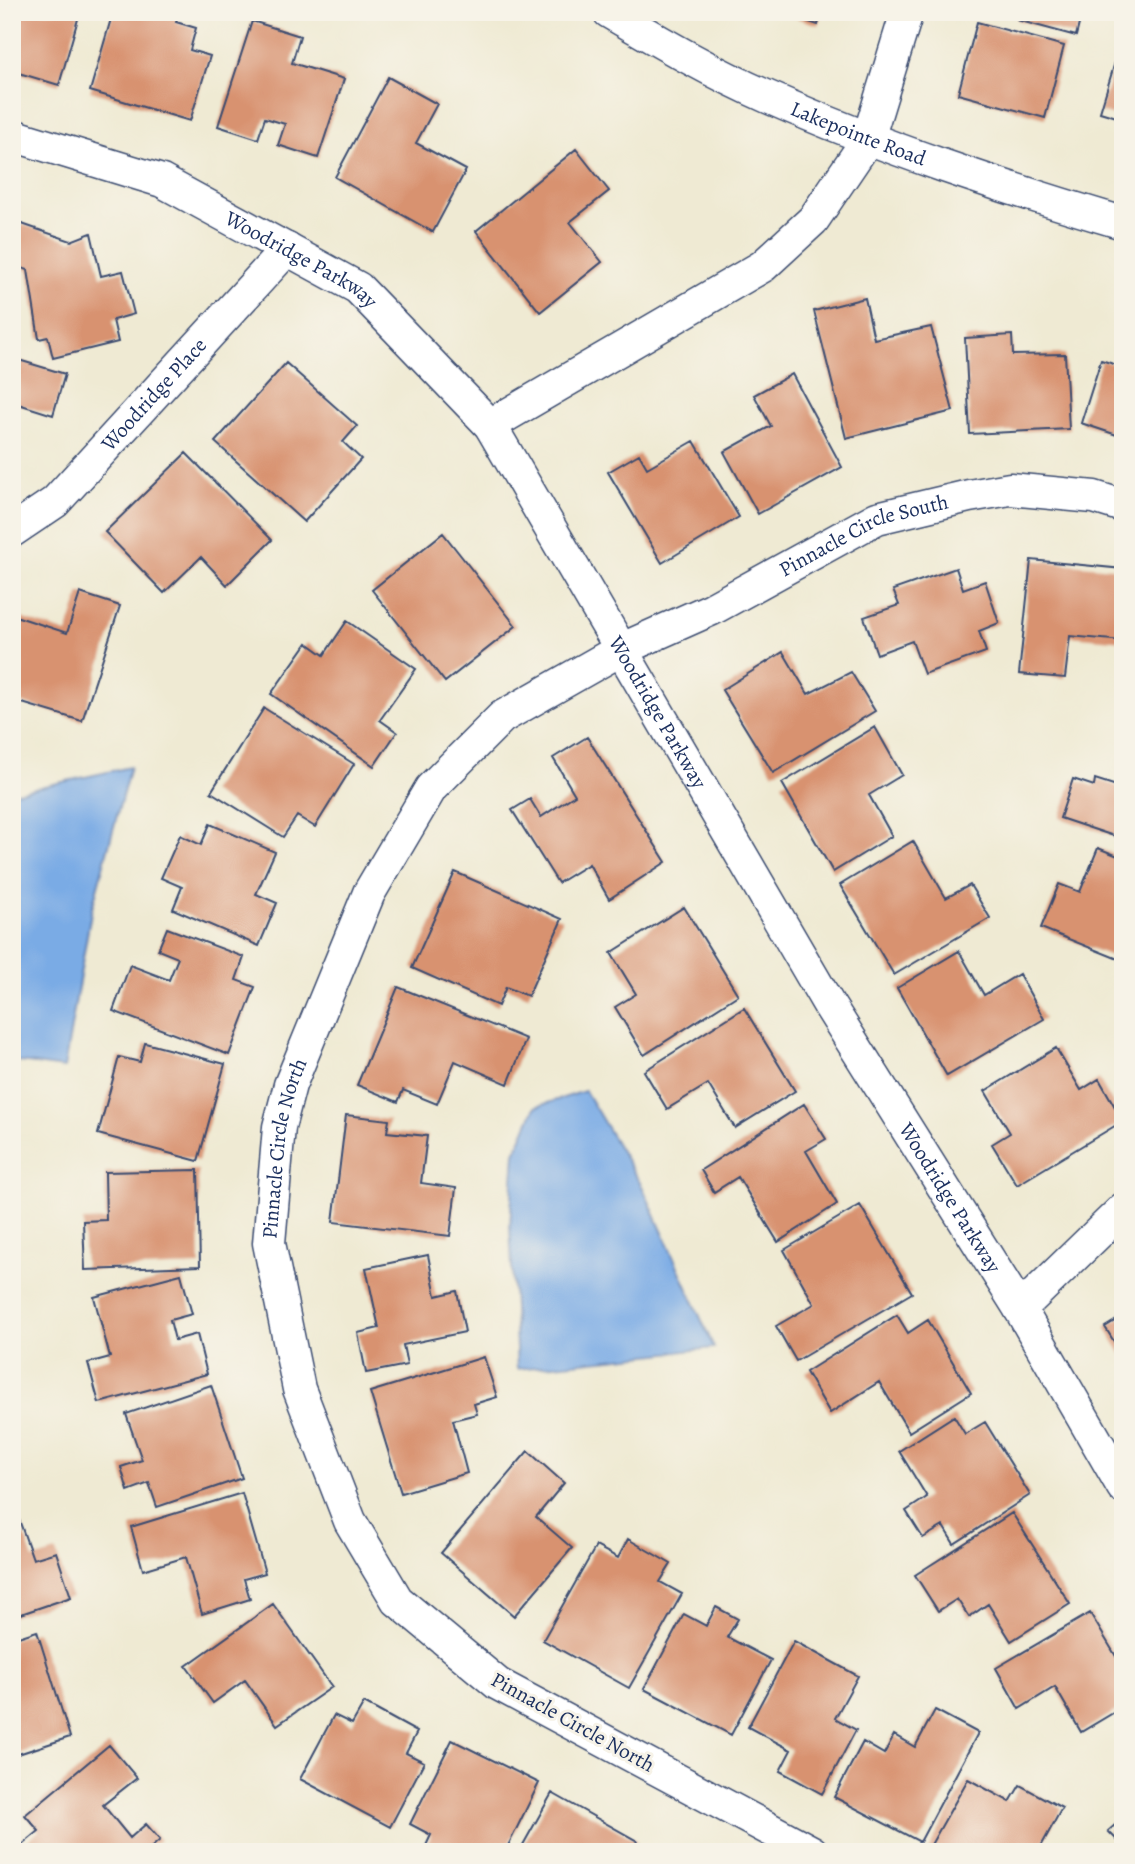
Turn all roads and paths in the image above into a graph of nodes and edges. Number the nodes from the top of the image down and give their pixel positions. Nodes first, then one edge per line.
1 (609, 12) edge
2 (906, 12) edge
3 (12, 135) edge
4 (868, 139) junction
5 (1123, 223) edge
6 (287, 249) junction
7 (490, 425) junction
8 (1123, 506) edge
9 (12, 531) edge
10 (620, 650) junction
11 (1123, 1209) edge
12 (1020, 1309) junction
13 (1123, 1488) edge
14 (812, 1852) edge

1 - 4 street, Lakepointe Road
2 - 4 street
3 - 6 street, Woodridge Parkway
4 - 5 street, Lakepointe Road
4 - 7 street
6 - 7 street, Woodridge Parkway
6 - 9 street, Woodridge Place
7 - 10 street, Woodridge Parkway
8 - 10 street, Pinnacle Circle South
10 - 12 street, Woodridge Parkway
10 - 14 street, Pinnacle Circle North
11 - 12 street
12 - 13 street, Woodridge Parkway

